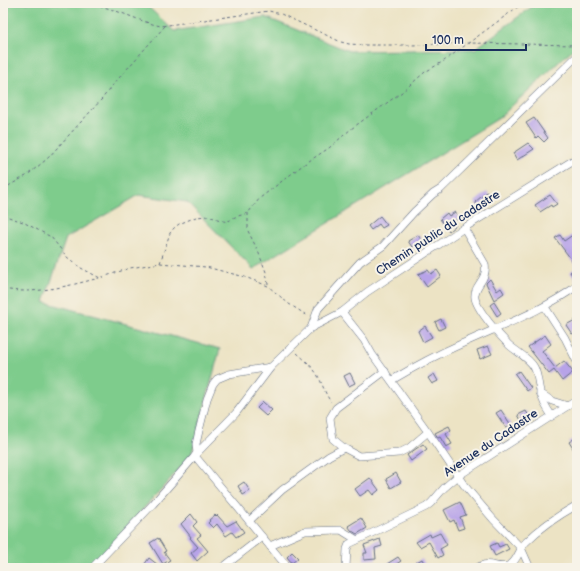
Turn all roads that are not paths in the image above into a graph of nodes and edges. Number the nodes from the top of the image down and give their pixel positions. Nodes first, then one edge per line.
1 (577, 56) edge
2 (577, 158) edge
3 (464, 228) junction
4 (577, 286) edge
5 (545, 307) junction
6 (342, 312) junction
7 (311, 328) junction
8 (496, 330) junction
9 (577, 362) edge
10 (271, 367) junction
11 (385, 372) junction
12 (392, 380) junction
13 (540, 392) junction
14 (577, 400) edge
15 (568, 406) junction
16 (552, 416) junction
17 (428, 432) junction
18 (344, 448) junction
19 (196, 454) junction
20 (458, 476) junction
21 (577, 506) edge
22 (249, 522) junction
23 (262, 537) junction
24 (357, 540) junction
25 (270, 546) junction
26 (521, 548) junction
27 (92, 568) edge
28 (222, 568) edge
29 (288, 568) edge
30 (346, 568) edge
31 (477, 568) edge
32 (530, 568) edge

1 - 7 street
2 - 3 street, Chemin public du cadastre
3 - 6 street, Chemin public du cadastre
3 - 8 street
4 - 5 street
5 - 8 street
5 - 9 street
6 - 7 street, Chemin public du cadastre
6 - 11 street
7 - 10 street
8 - 12 street
8 - 13 street
10 - 19 street
10 - 19 street
11 - 12 street
11 - 18 street
12 - 17 street
13 - 15 street
13 - 16 street
14 - 15 street, Avenue du Cadastre
15 - 16 street, Avenue du Cadastre
16 - 20 street, Avenue du Cadastre
17 - 18 street
17 - 20 street
18 - 22 street
19 - 22 street
19 - 27 street
20 - 24 street, Avenue du Cadastre
20 - 26 street
21 - 26 street
22 - 23 street
23 - 25 street
23 - 28 street
24 - 25 street
24 - 30 street
25 - 29 street
26 - 31 street
26 - 32 street

